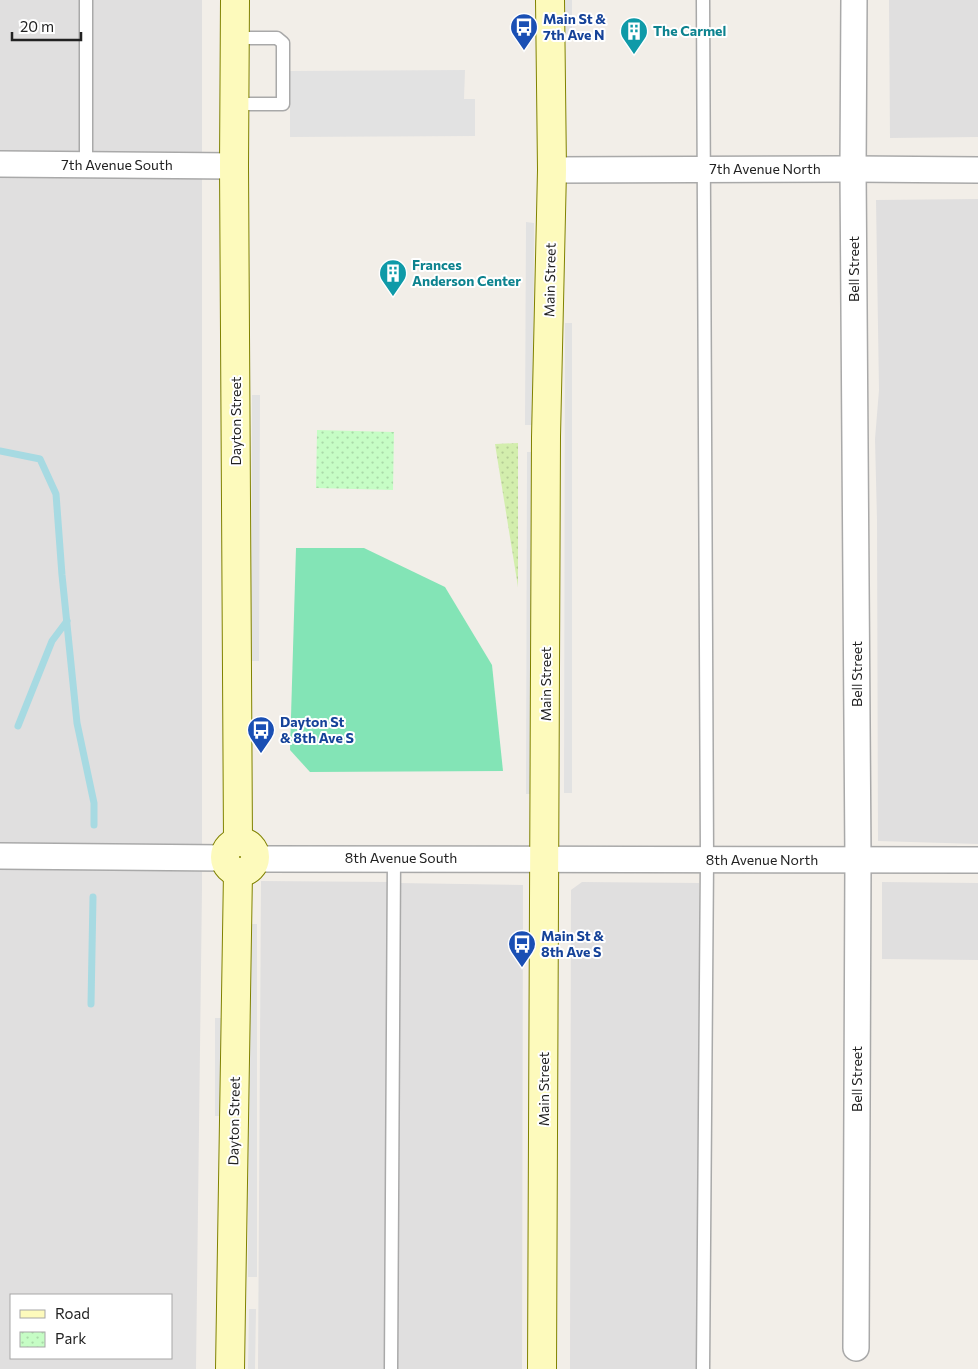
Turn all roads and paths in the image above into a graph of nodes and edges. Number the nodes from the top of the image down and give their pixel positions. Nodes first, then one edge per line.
1 (86, 0) edge
2 (235, 0) edge
3 (550, 0) edge
4 (703, 0) edge
5 (854, 0) edge
6 (235, 38) junction
7 (234, 104) junction
8 (0, 164) edge
9 (86, 165) junction
10 (234, 166) junction
11 (853, 168) junction
12 (704, 169) junction
13 (552, 170) junction
14 (978, 170) edge
15 (0, 856) edge
16 (239, 858) junction
17 (394, 858) junction
18 (545, 859) junction
19 (707, 859) junction
20 (858, 860) junction
21 (978, 860) edge
22 (856, 1348) dead end
23 (230, 1369) edge
24 (391, 1369) edge
25 (542, 1369) edge
26 (703, 1369) edge

1 - 9 lane
2 - 6 main road, Dayton Street
3 - 13 main road, Main Street
4 - 12 lane
5 - 11 street, Bell Street
6 - 7 main road, Dayton Street
6 - 7 lane
7 - 10 main road, Dayton Street
8 - 9 street, 7th Avenue South
9 - 10 street, 7th Avenue South
10 - 16 main road, Dayton Street
11 - 12 street, 7th Avenue North
11 - 14 street, 7th Avenue North
11 - 20 street, Bell Street
12 - 13 street, 7th Avenue North
12 - 19 lane
13 - 18 main road, Main Street
15 - 16 street, 8th Avenue South
16 - 17 street, 8th Avenue South
16 - 23 main road, Dayton Street
17 - 18 street, 8th Avenue South
17 - 24 lane
18 - 19 street, 8th Avenue North
18 - 25 main road, Main Street
19 - 20 street, 8th Avenue North
19 - 26 lane
20 - 21 street, 8th Avenue North
20 - 22 street, Bell Street

